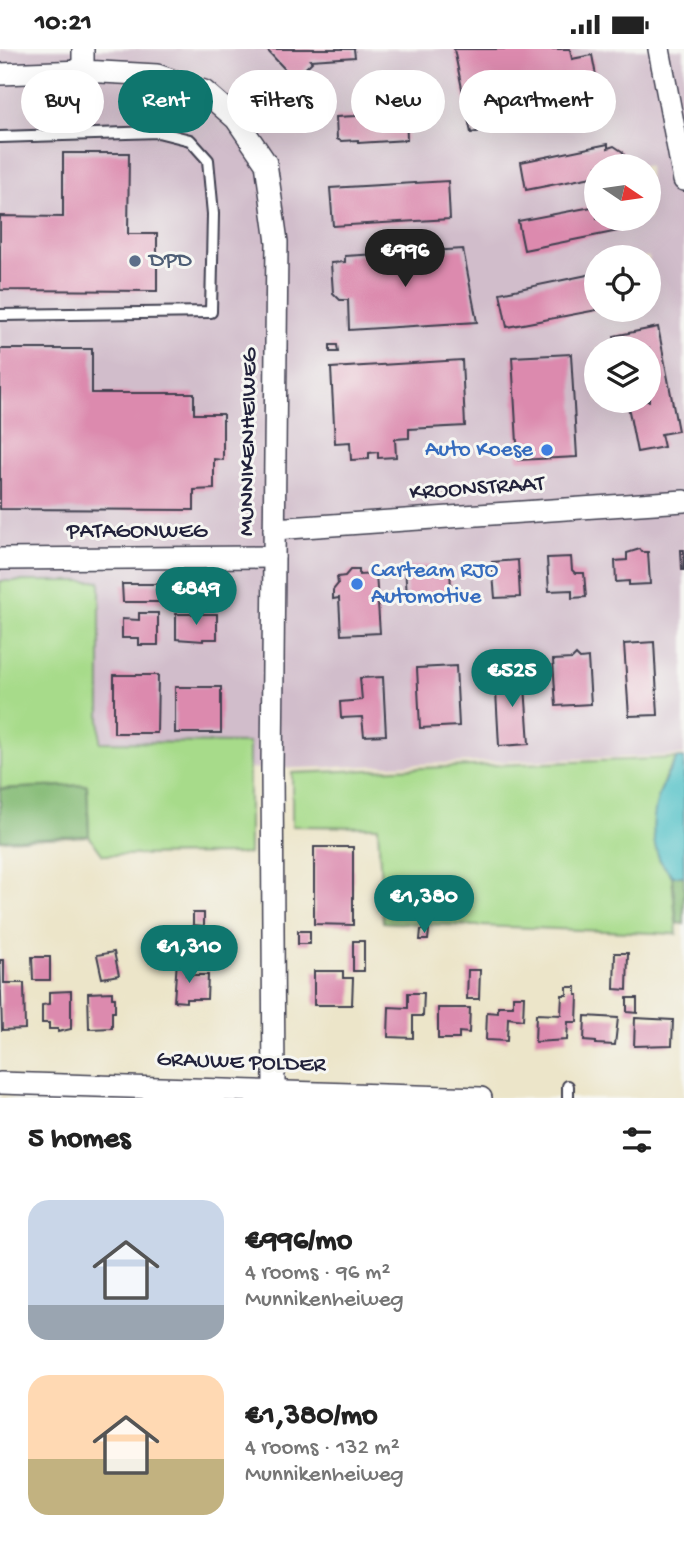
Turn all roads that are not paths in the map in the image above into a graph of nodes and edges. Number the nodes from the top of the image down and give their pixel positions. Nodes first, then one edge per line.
1 (83, 49) edge
2 (659, 49) edge
3 (83, 70) edge
4 (104, 72) edge
5 (21, 73) edge
6 (0, 74) edge
7 (0, 137) edge
8 (684, 180) edge
9 (0, 315) edge
10 (684, 501) edge
11 (274, 529) junction
12 (274, 557) junction
13 (0, 559) edge
14 (0, 1083) edge
15 (568, 1086) dead end
16 (274, 1090) junction
17 (481, 1098) edge
18 (568, 1098) edge

1 - 3 street
2 - 8 street
4 - 11 street, MUNNIKENHEIWEG
5 - 6 street
7 - 9 lane
10 - 11 street, KROONSTRAAT
11 - 12 street, MUNNIKENHEIWEG
12 - 13 street, PATAGONWEG
12 - 16 street, MUNNIKENHEIWEG
14 - 16 street, GRAUWE POLDER
15 - 18 lane
16 - 17 street, GRAUWE POLDER

